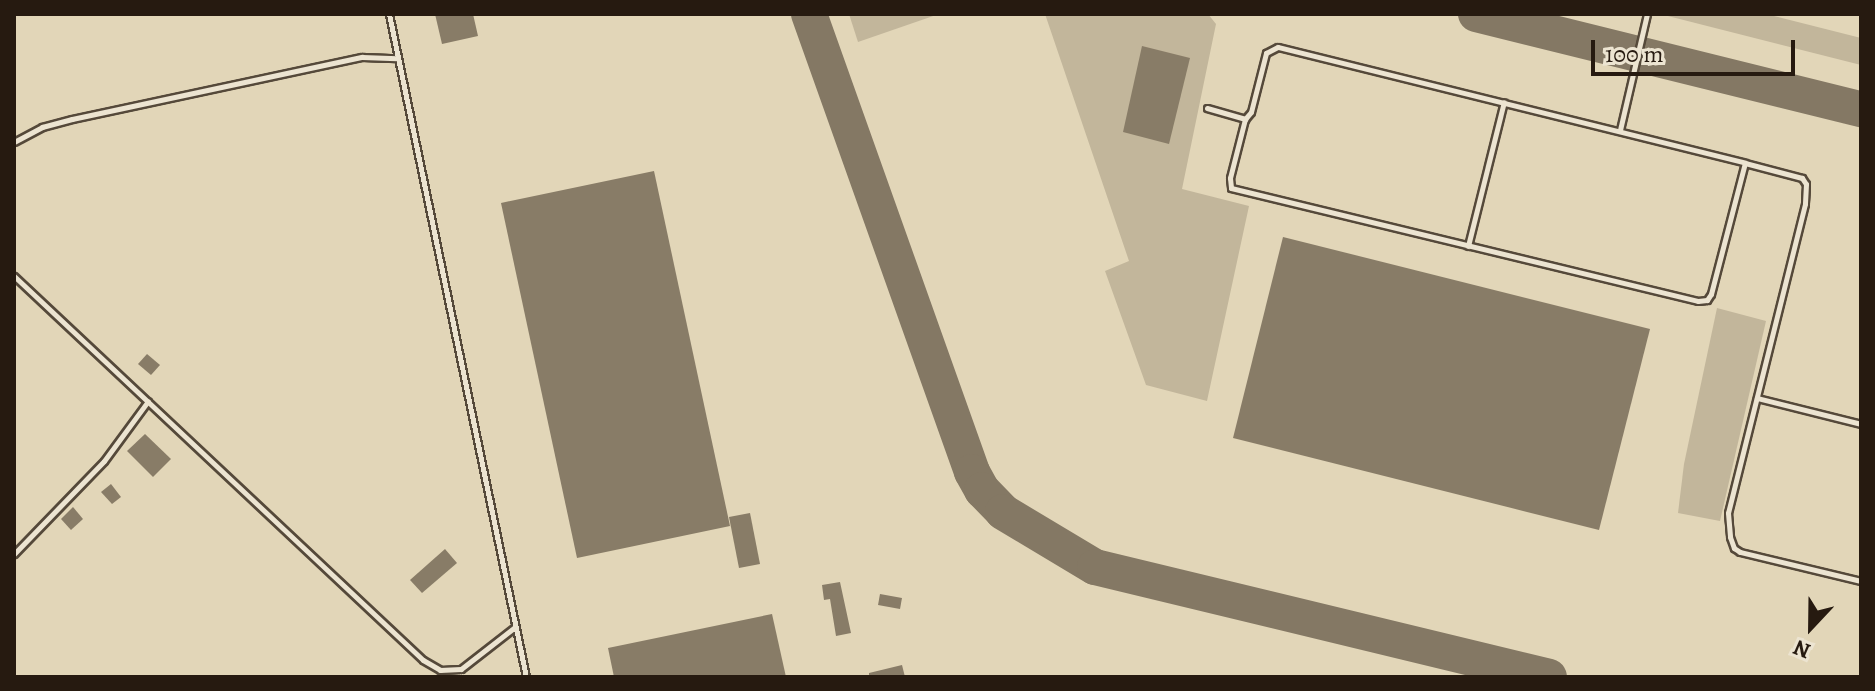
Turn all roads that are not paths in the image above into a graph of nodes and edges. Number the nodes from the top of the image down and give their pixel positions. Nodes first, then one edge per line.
1 (389, 14) edge
2 (1647, 14) edge
3 (397, 58) junction
4 (1504, 102) junction
5 (1207, 108) dead end
6 (1245, 119) junction
7 (1620, 130) junction
8 (14, 142) edge
9 (1745, 163) junction
10 (1468, 246) junction
11 (14, 276) edge
12 (1757, 398) junction
13 (148, 401) junction
14 (1861, 424) edge
15 (14, 554) edge
16 (1861, 581) edge
17 (515, 627) junction
18 (526, 677) edge

1 - 3 lane
2 - 7 lane
3 - 8 lane
3 - 17 lane
4 - 6 lane
4 - 7 lane
4 - 10 lane
5 - 6 lane
6 - 10 lane
7 - 9 lane
9 - 10 lane
9 - 12 lane
11 - 13 lane
12 - 14 lane
12 - 16 lane
13 - 15 lane
13 - 17 lane
17 - 18 lane

